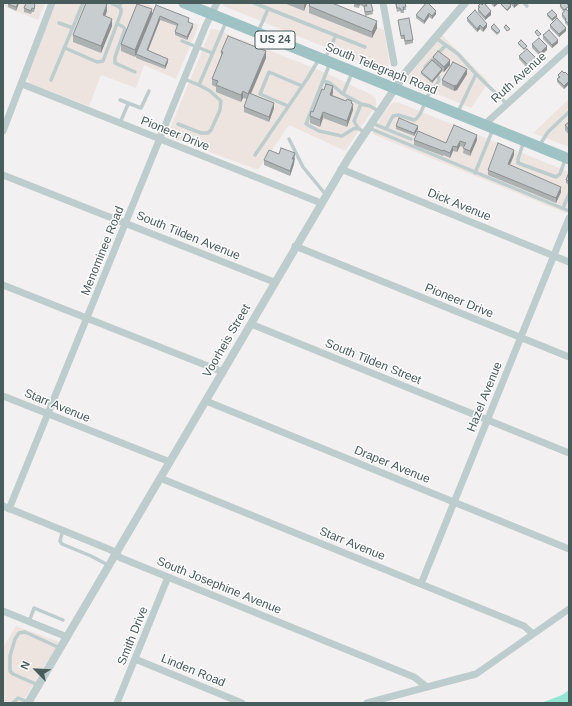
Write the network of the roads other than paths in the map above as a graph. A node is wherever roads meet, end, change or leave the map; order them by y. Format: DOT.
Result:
graph roads {
  1 [pos="52,3"];
  2 [pos="83,3"];
  3 [pos="111,3"];
  4 [pos="184,3"];
  5 [pos="217,3"];
  6 [pos="254,3"];
  7 [pos="383,3"];
  8 [pos="465,3"];
  9 [pos="120,5"];
  10 [pos="268,9"];
  11 [pos="212,14"];
  12 [pos="227,20"];
  13 [pos="59,23"];
  14 [pos="117,24"];
  15 [pos="73,28"];
  16 [pos="262,35"];
  17 [pos="336,35"];
  18 [pos="220,36"];
  19 [pos="436,37"];
  20 [pos="226,39"];
  21 [pos="182,41"];
  22 [pos="446,45"];
  23 [pos="365,47"];
  24 [pos="65,48"];
  25 [pos="197,48"];
  26 [pos="569,48"];
  27 [pos="250,49"];
  28 [pos="212,53"];
  29 [pos="417,59"];
  30 [pos="325,60"];
  31 [pos="394,64"];
  32 [pos="353,71"];
  33 [pos="135,72"];
  34 [pos="476,74"];
  35 [pos="438,76"];
  36 [pos="184,79"];
  37 [pos="51,80"];
  38 [pos="323,80"];
  39 [pos="22,84"];
  40 [pos="199,85"];
  41 [pos="302,86"];
  42 [pos="395,88"];
  43 [pos="149,91"];
  44 [pos="343,94"];
  45 [pos="120,100"];
  46 [pos="425,100"];
  47 [pos="128,104"];
  48 [pos="361,104"];
  49 [pos="507,104"];
  50 [pos="288,106"];
  51 [pos="380,112"];
  52 [pos="569,112"];
  53 [pos="458,113"];
  54 [pos="120,124"];
  55 [pos="178,124"];
  56 [pos="489,126"];
  57 [pos="358,128"];
  58 [pos="369,128"];
  59 [pos="386,129"];
  60 [pos="3,131"];
  61 [pos="289,139"];
  62 [pos="411,139"];
  63 [pos="160,140"];
  64 [pos="524,140"];
  65 [pos="539,146"];
  66 [pos="255,155"];
  67 [pos="568,158"];
  68 [pos="341,169"];
  69 [pos="475,173"];
  70 [pos="3,175"];
  71 [pos="569,194"];
  72 [pos="326,195"];
  73 [pos="321,203"];
  74 [pos="563,208"];
  75 [pos="569,211"];
  76 [pos="569,218"];
  77 [pos="126,223"];
  78 [pos="295,246"];
  79 [pos="554,256"];
  80 [pos="569,262"];
  81 [pos="274,282"];
  82 [pos="3,284"];
  83 [pos="87,318"];
  84 [pos="251,324"];
  85 [pos="520,338"];
  86 [pos="569,358"];
  87 [pos="223,372"];
  88 [pos="3,396"];
  89 [pos="206,401"];
  90 [pos="48,414"];
  91 [pos="487,420"];
  92 [pos="569,453"];
  93 [pos="170,462"];
  94 [pos="160,478"];
  95 [pos="454,502"];
  96 [pos="6,508"];
  97 [pos="63,530"];
  98 [pos="569,549"];
  99 [pos="116,554"];
  100 [pos="109,566"];
  101 [pos="168,577"];
  102 [pos="421,584"];
  103 [pos="569,609"];
  104 [pos="3,611"];
  105 [pos="63,620"];
  106 [pos="29,622"];
  107 [pos="533,634"];
  108 [pos="67,637"];
  109 [pos="60,648"];
  110 [pos="135,659"];
  111 [pos="39,685"];
  112 [pos="427,687"];
  113 [pos="13,703"];
  114 [pos="28,703"];
  115 [pos="117,703"];
  116 [pos="242,703"];
  117 [pos="367,703"];
  1 -- 39 [label="street"];
  2 -- 15 [label="lane"];
  3 -- 9 [label="lane"];
  4 -- 11 [label="highway, South Telegraph Road / US 24"];
  5 -- 11 [label="street, Menominee Road"];
  6 -- 10 [label="lane"];
  7 -- 31 [label="street"];
  8 -- 19 [label="street, Voorheis Street"];
  9 -- 14 [label="lane"];
  10 -- 16 [label="lane"];
  10 -- 17 [label="lane"];
  11 -- 12 [label="highway, South Telegraph Road / US 24"];
  11 -- 25 [label="street, Menominee Road"];
  12 -- 16 [label="highway, South Telegraph Road / US 24"];
  12 -- 18 [label="lane"];
  13 -- 15 [label="lane"];
  14 -- 24 [label="lane"];
  14 -- 33 [label="lane"];
  15 -- 24 [label="lane"];
  16 -- 27 [label="lane"];
  16 -- 30 [label="highway, South Telegraph Road / US 24"];
  17 -- 23 [label="lane"];
  17 -- 30 [label="lane"];
  18 -- 20 [label="lane"];
  18 -- 28 [label="lane"];
  19 -- 22 [label="lane"];
  19 -- 29 [label="street, Voorheis Street"];
  21 -- 25 [label="lane"];
  22 -- 29 [label="lane"];
  22 -- 34 [label="lane"];
  24 -- 37 [label="lane"];
  25 -- 28 [label="lane"];
  25 -- 36 [label="street, Menominee Road"];
  26 -- 49 [label="street, Ruth Avenue"];
  28 -- 40 [label="lane"];
  29 -- 42 [label="street, Voorheis Street"];
  30 -- 32 [label="highway, South Telegraph Road / US 24"];
  30 -- 38 [label="lane"];
  30 -- 41 [label="lane"];
  32 -- 42 [label="highway, South Telegraph Road / US 24"];
  32 -- 44 [label="lane"];
  34 -- 49 [label="lane"];
  34 -- 53 [label="lane"];
  35 -- 46 [label="lane"];
  36 -- 40 [label="lane"];
  36 -- 63 [label="street, Menominee Road"];
  38 -- 44 [label="lane"];
  38 -- 57 [label="lane"];
  39 -- 54 [label="street, Pioneer Drive"];
  39 -- 60 [label="street"];
  40 -- 55 [label="lane"];
  41 -- 50 [label="lane"];
  41 -- 50 [label="lane"];
  42 -- 46 [label="highway, South Telegraph Road / US 24"];
  42 -- 51 [label="street, Voorheis Street"];
  43 -- 47 [label="lane"];
  44 -- 48 [label="lane"];
  45 -- 47 [label="lane"];
  46 -- 53 [label="highway, South Telegraph Road / US 24"];
  46 -- 59 [label="lane"];
  47 -- 54 [label="lane"];
  48 -- 51 [label="lane"];
  48 -- 57 [label="lane"];
  49 -- 56 [label="street, Ruth Avenue"];
  50 -- 66 [label="lane"];
  51 -- 58 [label="street, Voorheis Street"];
  52 -- 65 [label="lane"];
  53 -- 56 [label="highway, South Telegraph Road / US 24"];
  54 -- 63 [label="street, Pioneer Drive"];
  56 -- 64 [label="highway, South Telegraph Road / US 24"];
  56 -- 69 [label="lane"];
  57 -- 58 [label="lane"];
  58 -- 59 [label="lane"];
  58 -- 68 [label="street, Voorheis Street"];
  58 -- 69 [label="lane"];
  59 -- 62 [label="lane"];
  61 -- 72 [label="lane"];
  63 -- 73 [label="street, Pioneer Drive"];
  63 -- 77 [label="street, Menominee Road"];
  64 -- 65 [label="highway, South Telegraph Road / US 24"];
  64 -- 67 [label="lane"];
  65 -- 67 [label="highway, South Telegraph Road / US 24"];
  68 -- 72 [label="street, Voorheis Street"];
  68 -- 79 [label="street, Dick Avenue"];
  69 -- 74 [label="lane"];
  70 -- 77 [label="street, South Tilden Avenue"];
  71 -- 74 [label="lane"];
  72 -- 73 [label="street, Voorheis Street"];
  73 -- 78 [label="street, Voorheis Street"];
  74 -- 75 [label="lane"];
  76 -- 79 [label="street, Hazel Avenue"];
  77 -- 81 [label="street, South Tilden Avenue"];
  77 -- 83 [label="street, Menominee Road"];
  78 -- 81 [label="street, Voorheis Street"];
  78 -- 85 [label="street, Pioneer Drive"];
  79 -- 80 [label="street, Dick Avenue"];
  79 -- 85 [label="street, Hazel Avenue"];
  81 -- 84 [label="street, Voorheis Street"];
  82 -- 83 [label="street"];
  83 -- 87 [label="street"];
  83 -- 90 [label="street, Menominee Road"];
  84 -- 87 [label="street, Voorheis Street"];
  84 -- 91 [label="street, South Tilden Street"];
  85 -- 86 [label="street, Pioneer Drive"];
  85 -- 91 [label="street, Hazel Avenue"];
  87 -- 89 [label="street, Voorheis Street"];
  88 -- 90 [label="street, Starr Avenue"];
  89 -- 93 [label="street, Voorheis Street"];
  89 -- 95 [label="street, Draper Avenue"];
  90 -- 93 [label="street, Starr Avenue"];
  90 -- 96 [label="street, Menominee Road"];
  91 -- 92 [label="street"];
  91 -- 95 [label="street, Hazel Avenue"];
  93 -- 94 [label="street, Voorheis Street"];
  94 -- 99 [label="street, Voorheis Street"];
  94 -- 102 [label="street, Starr Avenue"];
  95 -- 98 [label="street, Draper Avenue"];
  95 -- 102 [label="street, Hazel Avenue"];
  96 -- 97 [label="street, South Josephine Avenue"];
  97 -- 99 [label="street, South Josephine Avenue"];
  97 -- 100 [label="lane"];
  99 -- 100 [label="street, Voorheis Street"];
  99 -- 101 [label="street, South Josephine Avenue"];
  100 -- 108 [label="street, Voorheis Street"];
  101 -- 110 [label="street, Smith Drive"];
  101 -- 112 [label="street, South Josephine Avenue"];
  102 -- 107 [label="street, Starr Avenue"];
  103 -- 107 [label="street"];
  104 -- 106 [label="street"];
  105 -- 106 [label="lane"];
  106 -- 108 [label="street"];
  107 -- 112 [label="street"];
  108 -- 109 [label="street, Voorheis Street"];
  109 -- 111 [label="street, Voorheis Street"];
  109 -- 111 [label="lane"];
  110 -- 115 [label="street, Smith Drive"];
  110 -- 116 [label="street, Linden Road"];
  111 -- 114 [label="street, Voorheis Street"];
  112 -- 117 [label="street"];
  113 -- 114 [label="lane"];
}
